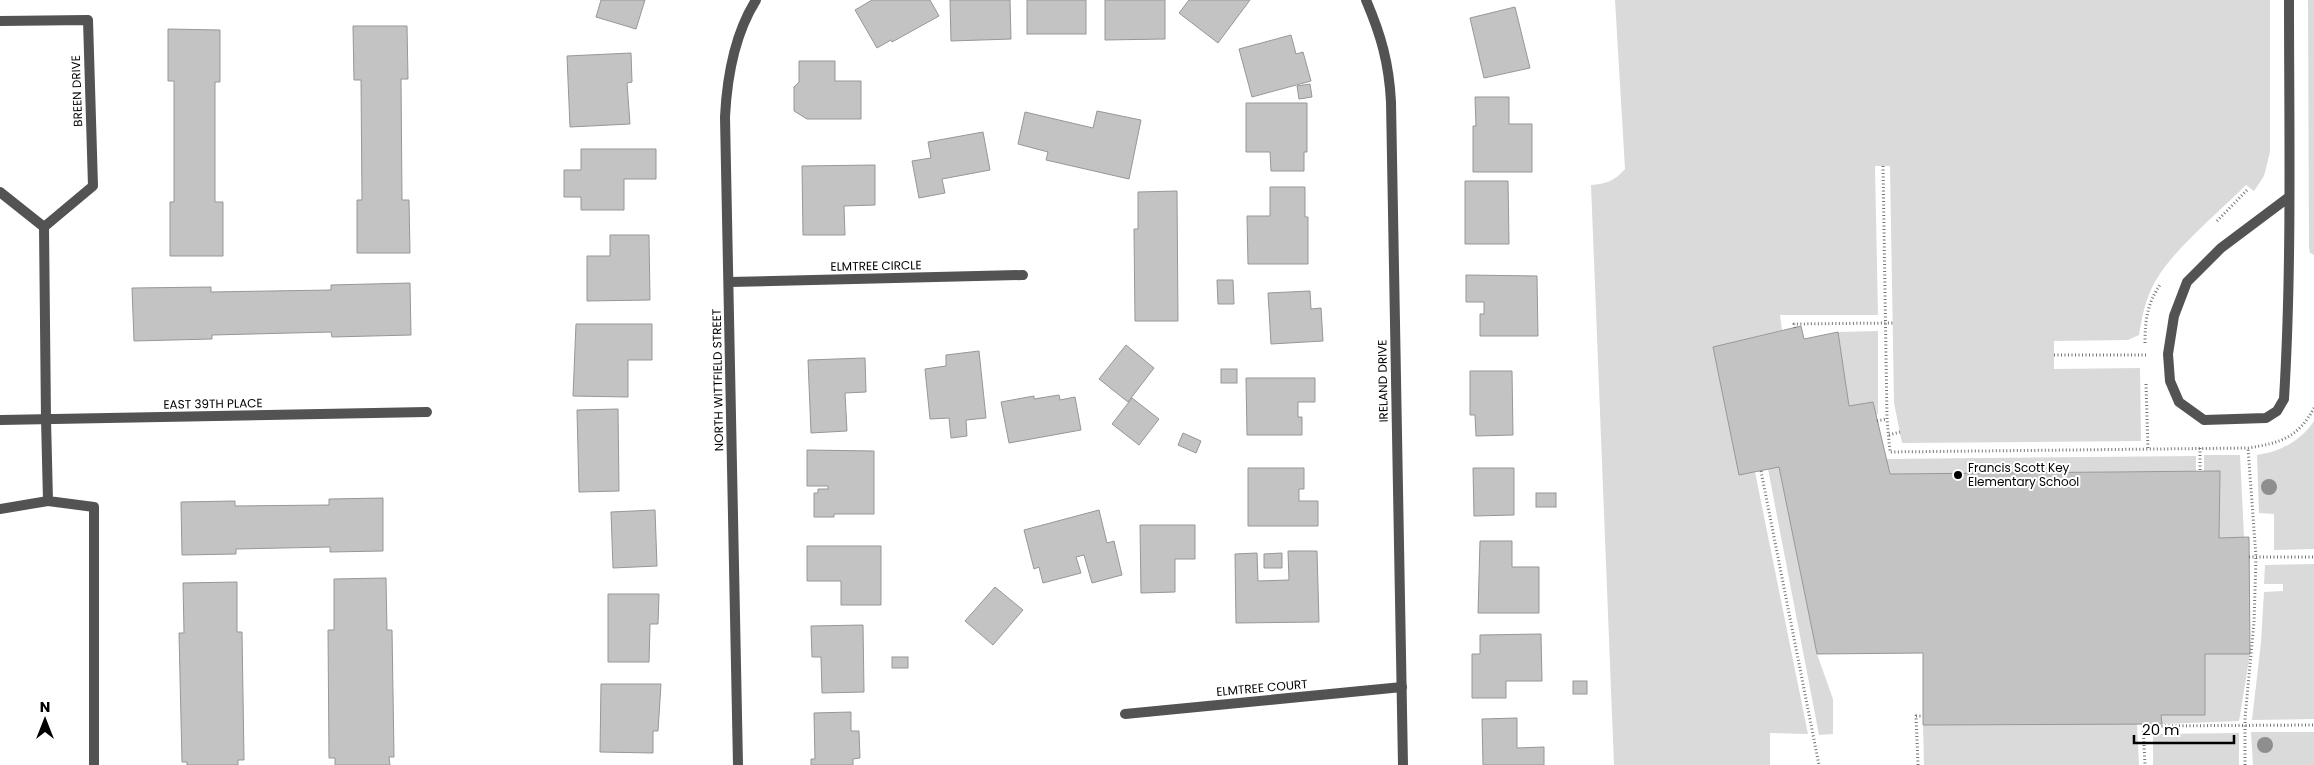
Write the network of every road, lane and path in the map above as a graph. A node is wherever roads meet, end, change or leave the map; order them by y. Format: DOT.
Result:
graph roads {
  1 [pos="756,0"];
  2 [pos="1366,0"];
  3 [pos="2289,0"];
  4 [pos="0,20"];
  5 [pos="1883,166"];
  6 [pos="0,192"];
  7 [pos="2289,197"];
  8 [pos="44,227"];
  9 [pos="1023,275"];
  10 [pos="729,282"];
  11 [pos="1886,323"];
  12 [pos="1893,323"];
  13 [pos="1795,328"];
  14 [pos="2054,355"];
  15 [pos="2145,355"];
  16 [pos="2314,408"];
  17 [pos="426,412"];
  18 [pos="46,419"];
  19 [pos="1887,419"];
  20 [pos="0,420"];
  21 [pos="1877,421"];
  22 [pos="1900,432"];
  23 [pos="1889,435"];
  24 [pos="2200,448"];
  25 [pos="2248,448"];
  26 [pos="1760,471"];
  27 [pos="2200,471"];
  28 [pos="48,500"];
  29 [pos="0,510"];
  30 [pos="2249,557"];
  31 [pos="2256,557"];
  32 [pos="2314,557"];
  33 [pos="1402,687"];
  34 [pos="1125,714"];
  35 [pos="1923,716"];
  36 [pos="2245,725"];
  37 [pos="2314,725"];
  38 [pos="94,765"];
  39 [pos="738,765"];
  40 [pos="1403,765"];
  41 [pos="1819,765"];
  42 [pos="1918,765"];
  43 [pos="2145,765"];
  44 [pos="2245,765"];
  1 -- 10 [label="street, NORTH WITTFIELD STREET"];
  2 -- 33 [label="street, IRELAND DRIVE"];
  3 -- 7 [label="street"];
  4 -- 8 [label="street, BREEN DRIVE"];
  5 -- 11 [label="path"];
  6 -- 8 [label="street"];
  7 -- 7 [label="street"];
  8 -- 18 [label="street"];
  9 -- 10 [label="street, ELMTREE CIRCLE"];
  10 -- 39 [label="street, NORTH WITTFIELD STREET"];
  11 -- 12 [label="path"];
  11 -- 13 [label="path"];
  11 -- 19 [label="path"];
  14 -- 15 [label="path"];
  16 -- 25 [label="path"];
  17 -- 18 [label="street, EAST 39TH PLACE"];
  18 -- 20 [label="street, EAST 39TH PLACE"];
  18 -- 28 [label="street"];
  19 -- 21 [label="path"];
  19 -- 23 [label="path"];
  22 -- 23 [label="path"];
  23 -- 24 [label="path"];
  24 -- 25 [label="path"];
  24 -- 27 [label="path"];
  25 -- 31 [label="path"];
  26 -- 41 [label="path"];
  28 -- 29 [label="street"];
  28 -- 38 [label="street"];
  30 -- 31 [label="path"];
  31 -- 32 [label="path"];
  31 -- 36 [label="path"];
  33 -- 34 [label="street, ELMTREE COURT"];
  33 -- 40 [label="street, IRELAND DRIVE"];
  35 -- 42 [label="path"];
  36 -- 37 [label="path"];
  36 -- 43 [label="path"];
  36 -- 44 [label="path"];
}
